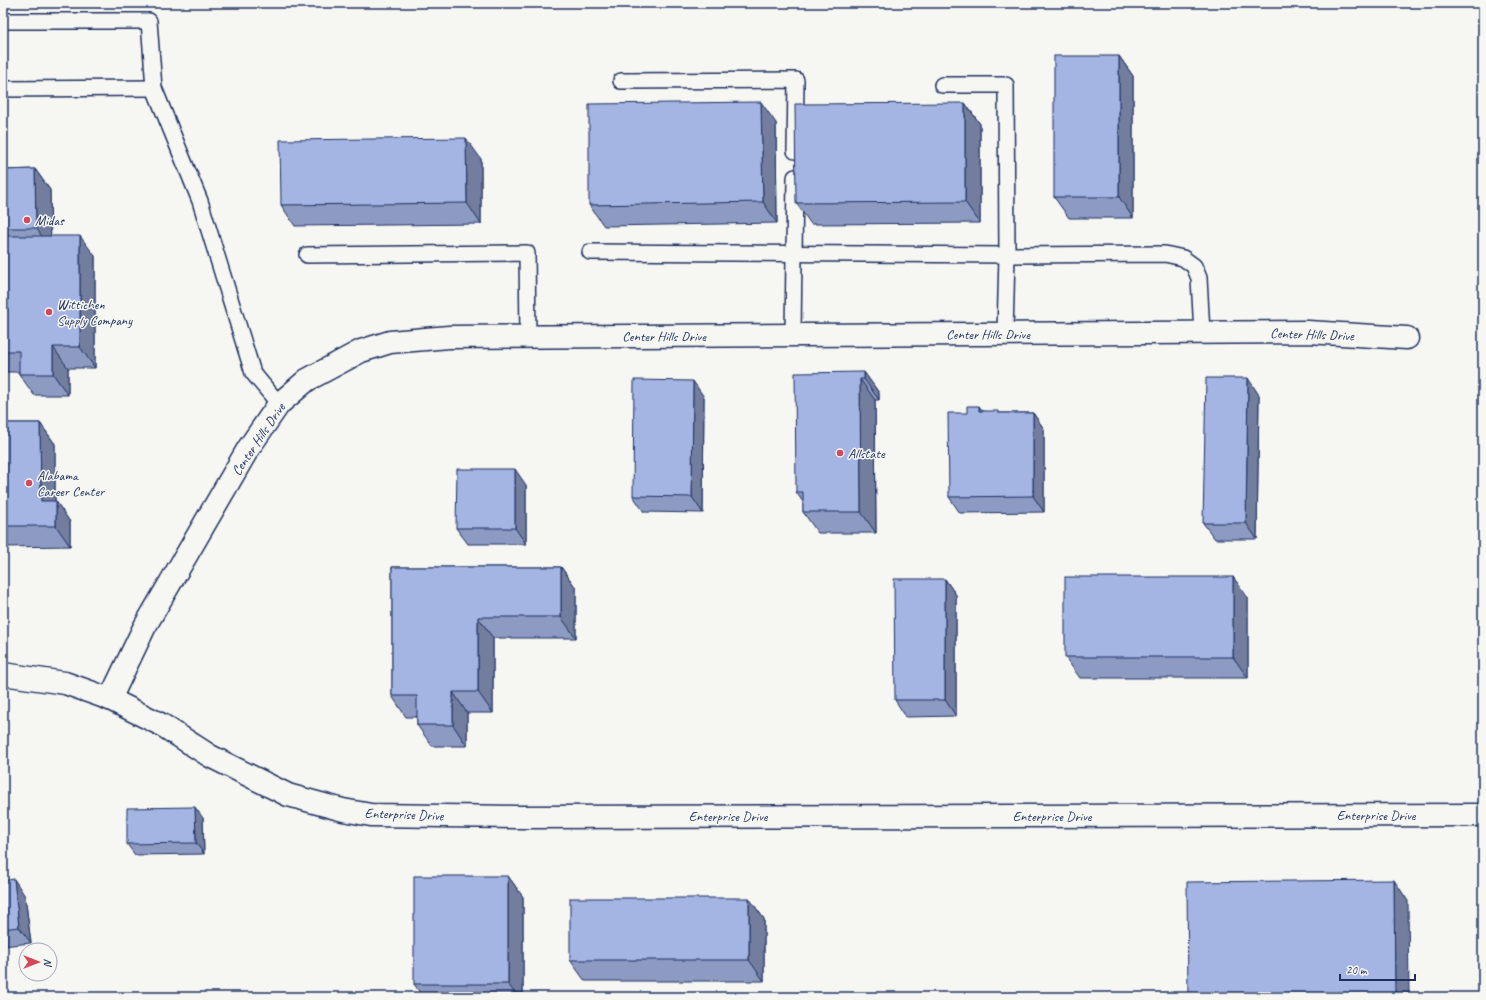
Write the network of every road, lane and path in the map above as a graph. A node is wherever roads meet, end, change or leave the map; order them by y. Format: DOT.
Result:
graph roads {
  1 [pos="3,21"];
  2 [pos="621,81"];
  3 [pos="942,84"];
  4 [pos="154,88"];
  5 [pos="3,89"];
  6 [pos="795,151"];
  7 [pos="795,177"];
  8 [pos="590,252"];
  9 [pos="794,253"];
  10 [pos="307,255"];
  11 [pos="1007,255"];
  12 [pos="1202,333"];
  13 [pos="1005,334"];
  14 [pos="793,335"];
  15 [pos="528,337"];
  16 [pos="1407,338"];
  17 [pos="279,404"];
  18 [pos="3,674"];
  19 [pos="110,699"];
  20 [pos="1483,815"];
  1 -- 4 [label="lane"];
  2 -- 6 [label="lane"];
  3 -- 11 [label="lane"];
  4 -- 5 [label="lane"];
  4 -- 17 [label="lane"];
  7 -- 9 [label="lane"];
  8 -- 9 [label="lane"];
  9 -- 11 [label="lane"];
  9 -- 14 [label="lane"];
  10 -- 15 [label="lane"];
  11 -- 12 [label="lane"];
  11 -- 13 [label="lane"];
  12 -- 13 [label="street, Center Hills Drive"];
  12 -- 16 [label="street, Center Hills Drive"];
  13 -- 14 [label="street, Center Hills Drive"];
  14 -- 15 [label="street, Center Hills Drive"];
  15 -- 17 [label="street, Center Hills Drive"];
  17 -- 19 [label="street, Center Hills Drive"];
  18 -- 19 [label="street, Enterprise Drive"];
  19 -- 20 [label="street, Enterprise Drive"];
}
